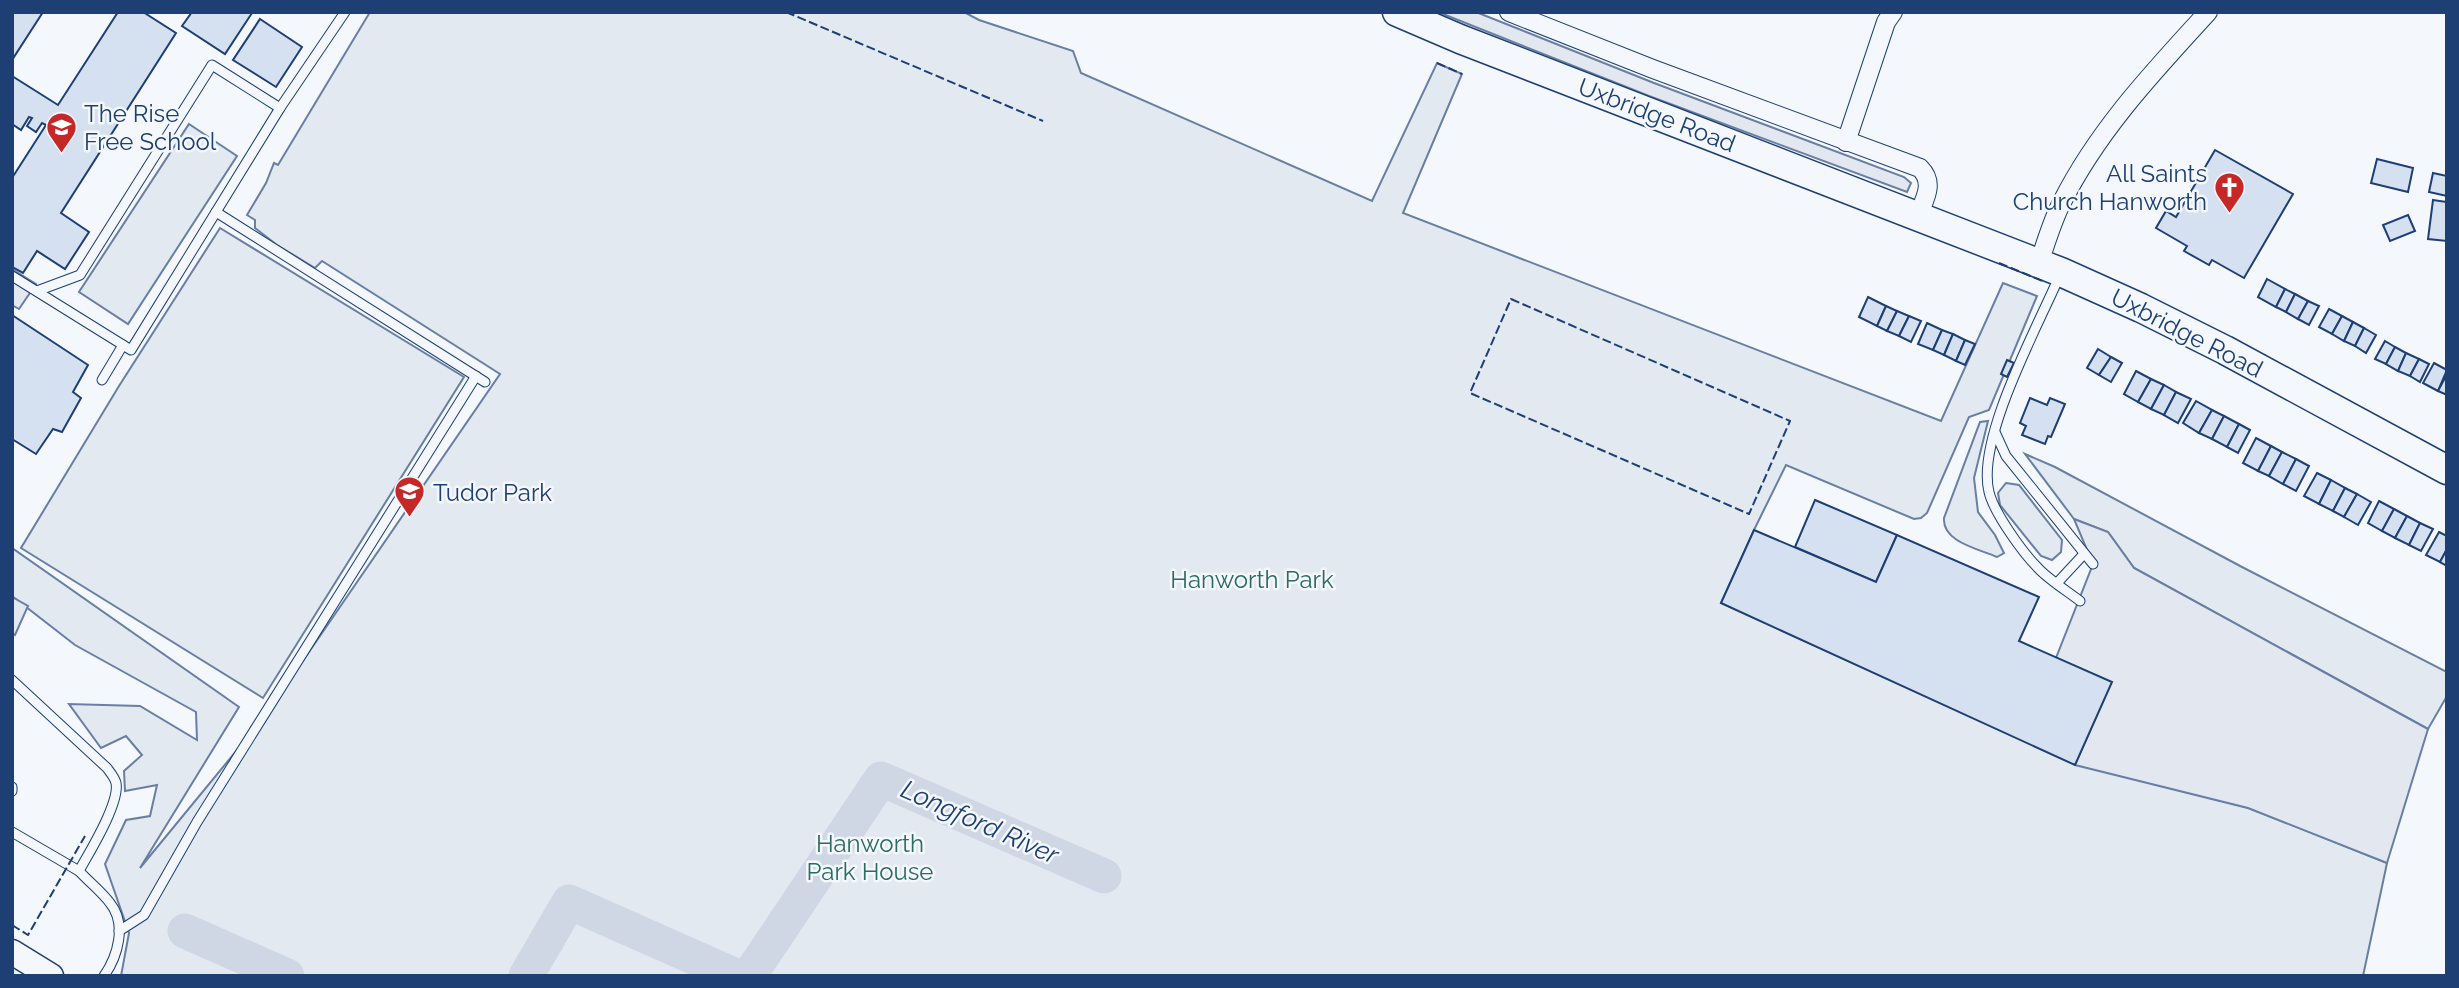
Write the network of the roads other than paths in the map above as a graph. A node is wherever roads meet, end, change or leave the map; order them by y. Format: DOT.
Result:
graph roads {
  1 [pos="345,12"];
  2 [pos="1397,12"];
  3 [pos="1508,12"];
  4 [pos="1893,12"];
  5 [pos="2208,12"];
  6 [pos="280,108"];
  7 [pos="1846,142"];
  8 [pos="216,212"];
  9 [pos="1919,216"];
  10 [pos="2050,267"];
  11 [pos="12,276"];
  12 [pos="37,291"];
  13 [pos="123,345"];
  14 [pos="476,376"];
  15 [pos="102,380"];
  16 [pos="485,382"];
  17 [pos="1995,430"];
  18 [pos="2447,470"];
  19 [pos="2084,554"];
  20 [pos="2093,564"];
  21 [pos="2058,582"];
  22 [pos="2080,601"];
  23 [pos="12,680"];
  24 [pos="12,832"];
  25 [pos="79,871"];
  26 [pos="119,930"];
  27 [pos="12,952"];
  28 [pos="51,976"];
  29 [pos="104,976"];
  1 -- 6 [label="lane"];
  2 -- 9 [label="main road, Uxbridge Road"];
  3 -- 7 [label="street, Uxbridge Road"];
  4 -- 7 [label="street"];
  5 -- 10 [label="street"];
  6 -- 8 [label="lane"];
  6 -- 12 [label="lane"];
  7 -- 9 [label="street, Uxbridge Road"];
  8 -- 13 [label="lane"];
  8 -- 14 [label="lane"];
  9 -- 10 [label="main road, Uxbridge Road"];
  10 -- 17 [label="lane"];
  10 -- 18 [label="main road, Uxbridge Road"];
  11 -- 12 [label="lane"];
  12 -- 13 [label="lane"];
  13 -- 15 [label="lane"];
  14 -- 16 [label="lane"];
  14 -- 26 [label="lane"];
  17 -- 19 [label="lane"];
  17 -- 21 [label="lane"];
  19 -- 20 [label="lane"];
  19 -- 21 [label="lane"];
  21 -- 22 [label="lane"];
  23 -- 25 [label="lane"];
  24 -- 25 [label="lane"];
  25 -- 26 [label="lane"];
  26 -- 29 [label="lane"];
  27 -- 28 [label="street"];
}
